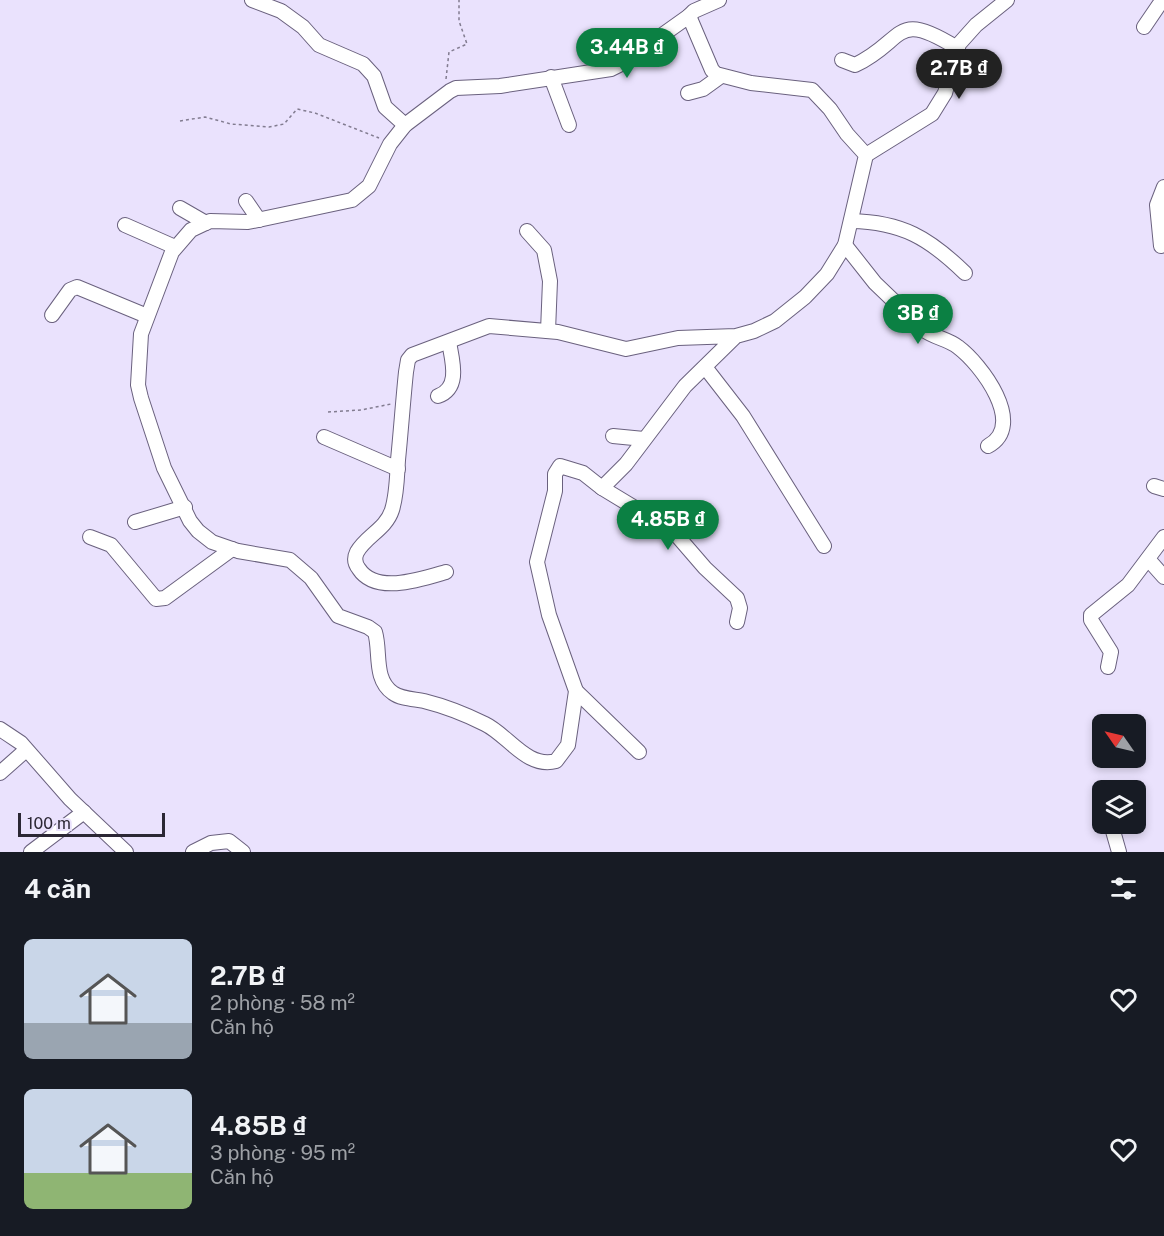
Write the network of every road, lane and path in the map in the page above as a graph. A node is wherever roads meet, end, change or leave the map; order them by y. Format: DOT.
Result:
graph roads {
  1 [pos="252,0"];
  2 [pos="459,0"];
  3 [pos="719,0"];
  4 [pos="1007,0"];
  5 [pos="1159,6"];
  6 [pos="689,16"];
  7 [pos="1144,27"];
  8 [pos="957,48"];
  9 [pos="842,60"];
  10 [pos="721,76"];
  11 [pos="551,78"];
  12 [pos="688,93"];
  13 [pos="444,95"];
  14 [pos="180,121"];
  15 [pos="405,125"];
  16 [pos="569,125"];
  17 [pos="390,144"];
  18 [pos="866,155"];
  19 [pos="1164,187"];
  20 [pos="246,201"];
  21 [pos="180,208"];
  22 [pos="259,220"];
  23 [pos="851,221"];
  24 [pos="206,223"];
  25 [pos="124,225"];
  26 [pos="527,231"];
  27 [pos="845,245"];
  28 [pos="1161,246"];
  29 [pos="175,247"];
  30 [pos="965,273"];
  31 [pos="52,315"];
  32 [pos="147,316"];
  33 [pos="548,331"];
  34 [pos="736,336"];
  35 [pos="449,342"];
  36 [pos="705,367"];
  37 [pos="438,396"];
  38 [pos="403,401"];
  39 [pos="328,412"];
  40 [pos="324,436"];
  41 [pos="613,436"];
  42 [pos="644,439"];
  43 [pos="988,446"];
  44 [pos="398,469"];
  45 [pos="602,488"];
  46 [pos="185,507"];
  47 [pos="135,522"];
  48 [pos="700,530"];
  49 [pos="673,531"];
  50 [pos="90,537"];
  51 [pos="1164,537"];
  52 [pos="824,546"];
  53 [pos="232,549"];
  54 [pos="1148,559"];
  55 [pos="446,572"];
  56 [pos="1164,577"];
  57 [pos="737,622"];
  58 [pos="1108,666"];
  59 [pos="576,691"];
  60 [pos="0,729"];
  61 [pos="26,750"];
  62 [pos="639,752"];
  63 [pos="0,773"];
  64 [pos="84,812"];
  65 [pos="1114,834"];
  66 [pos="30,852"];
  67 [pos="126,852"];
  68 [pos="194,852"];
  69 [pos="243,852"];
  70 [pos="1119,852"];
  1 -- 15 [label="street"];
  2 -- 13 [label="path"];
  3 -- 6 [label="street"];
  4 -- 8 [label="street"];
  5 -- 7 [label="street"];
  6 -- 10 [label="street"];
  6 -- 11 [label="street"];
  8 -- 9 [label="street"];
  8 -- 18 [label="street"];
  10 -- 12 [label="street"];
  10 -- 18 [label="street"];
  11 -- 13 [label="street"];
  11 -- 16 [label="street"];
  13 -- 15 [label="street"];
  14 -- 17 [label="path"];
  15 -- 17 [label="street"];
  17 -- 22 [label="street"];
  18 -- 23 [label="street"];
  19 -- 28 [label="street"];
  20 -- 22 [label="street"];
  21 -- 24 [label="street"];
  22 -- 24 [label="street"];
  23 -- 27 [label="street"];
  23 -- 30 [label="street"];
  24 -- 29 [label="street"];
  25 -- 29 [label="street"];
  26 -- 33 [label="street"];
  27 -- 34 [label="street"];
  27 -- 43 [label="street"];
  29 -- 32 [label="street"];
  31 -- 32 [label="street"];
  32 -- 46 [label="street"];
  33 -- 34 [label="street"];
  33 -- 35 [label="street"];
  34 -- 36 [label="street"];
  35 -- 37 [label="street"];
  35 -- 38 [label="street"];
  36 -- 42 [label="street"];
  36 -- 52 [label="street"];
  38 -- 39 [label="path"];
  38 -- 44 [label="street"];
  40 -- 44 [label="street"];
  41 -- 42 [label="street"];
  42 -- 45 [label="street"];
  44 -- 55 [label="street"];
  45 -- 49 [label="street"];
  45 -- 59 [label="street"];
  46 -- 47 [label="street"];
  46 -- 53 [label="street"];
  48 -- 49 [label="street"];
  49 -- 57 [label="street"];
  50 -- 53 [label="street"];
  51 -- 54 [label="street"];
  53 -- 59 [label="street"];
  54 -- 56 [label="street"];
  54 -- 58 [label="street"];
  59 -- 62 [label="street"];
  60 -- 61 [label="street"];
  61 -- 63 [label="street"];
  61 -- 64 [label="street"];
  64 -- 66 [label="street"];
  64 -- 67 [label="street"];
  65 -- 70 [label="street"];
  68 -- 69 [label="street"];
}
